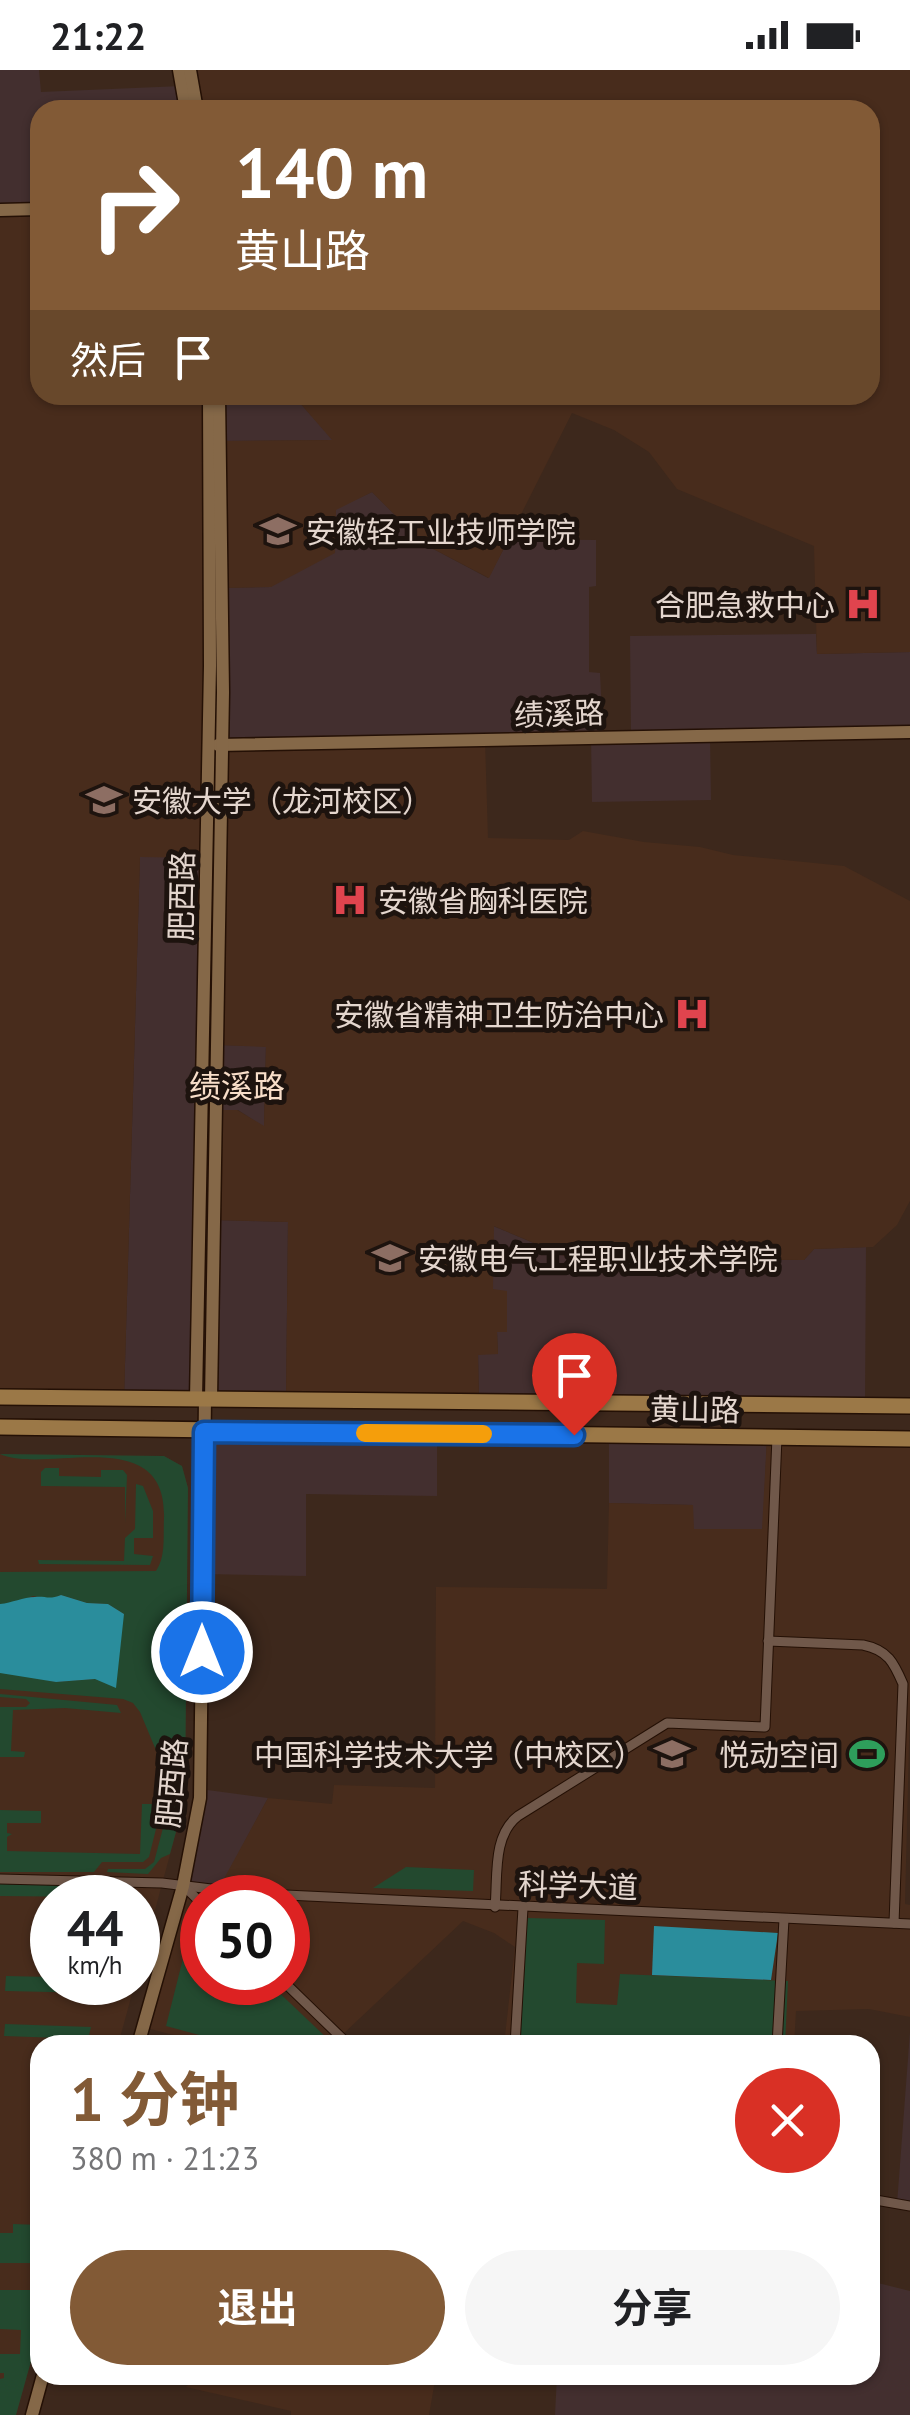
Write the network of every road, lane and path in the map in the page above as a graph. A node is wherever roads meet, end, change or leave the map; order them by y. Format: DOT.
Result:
graph roads {
  1 [pos="179,70"];
  2 [pos="190,70"];
  3 [pos="184,100"];
  4 [pos="195,100"];
  5 [pos="0,210"];
  6 [pos="30,210"];
  7 [pos="209,405"];
  8 [pos="220,405"];
  9 [pos="910,732"];
  10 [pos="215,745"];
  11 [pos="0,1397"];
  12 [pos="204,1399"];
  13 [pos="910,1406"];
  14 [pos="0,1428"];
  15 [pos="204,1432"];
  16 [pos="777,1437"];
  17 [pos="910,1440"];
  18 [pos="768,1642"];
  19 [pos="185,1875"];
  20 [pos="0,1879"];
  21 [pos="314,1882"];
  22 [pos="180,1886"];
  23 [pos="310,1896"];
  24 [pos="313,1896"];
  25 [pos="180,1897"];
  26 [pos="495,1907"];
  27 [pos="523,1908"];
  28 [pos="784,1919"];
  29 [pos="894,1924"];
  30 [pos="910,1924"];
  31 [pos="308,2005"];
  32 [pos="141,2035"];
  33 [pos="340,2035"];
  34 [pos="516,2035"];
  35 [pos="778,2035"];
  36 [pos="880,2201"];
  37 [pos="910,2206"];
  38 [pos="40,2385"];
  39 [pos="32,2415"];
  1 -- 3 [label="main road"];
  2 -- 4 [label="main road"];
  5 -- 6 [label="main road"];
  7 -- 10 [label="main road, 肥西路"];
  8 -- 10 [label="main road, 肥西路"];
  9 -- 10 [label="main road, 绩溪路"];
  10 -- 12 [label="main road, 肥西路"];
  11 -- 12 [label="main road, 黄山路"];
  12 -- 13 [label="main road, 黄山路"];
  12 -- 15 [label="main road, 肥西路"];
  14 -- 15 [label="main road, 黄山路"];
  15 -- 16 [label="main road, 黄山路"];
  15 -- 19 [label="main road, 肥西路"];
  16 -- 17 [label="main road, 黄山路"];
  16 -- 18 [label="street"];
  18 -- 26 [label="street"];
  18 -- 29 [label="street"];
  20 -- 22 [label="street, 科学大道"];
  21 -- 24 [label="street"];
  23 -- 24 [label="street, 科学大道"];
  24 -- 26 [label="street, 科学大道"];
  25 -- 32 [label="main road, 肥西路"];
  26 -- 27 [label="street, 科学大道"];
  27 -- 28 [label="street, 科学大道"];
  27 -- 34 [label="street"];
  28 -- 29 [label="street, 科学大道"];
  28 -- 35 [label="street"];
  29 -- 30 [label="street, 科学大道"];
  31 -- 33 [label="street"];
  36 -- 37 [label="street"];
  38 -- 39 [label="main road"];
}
